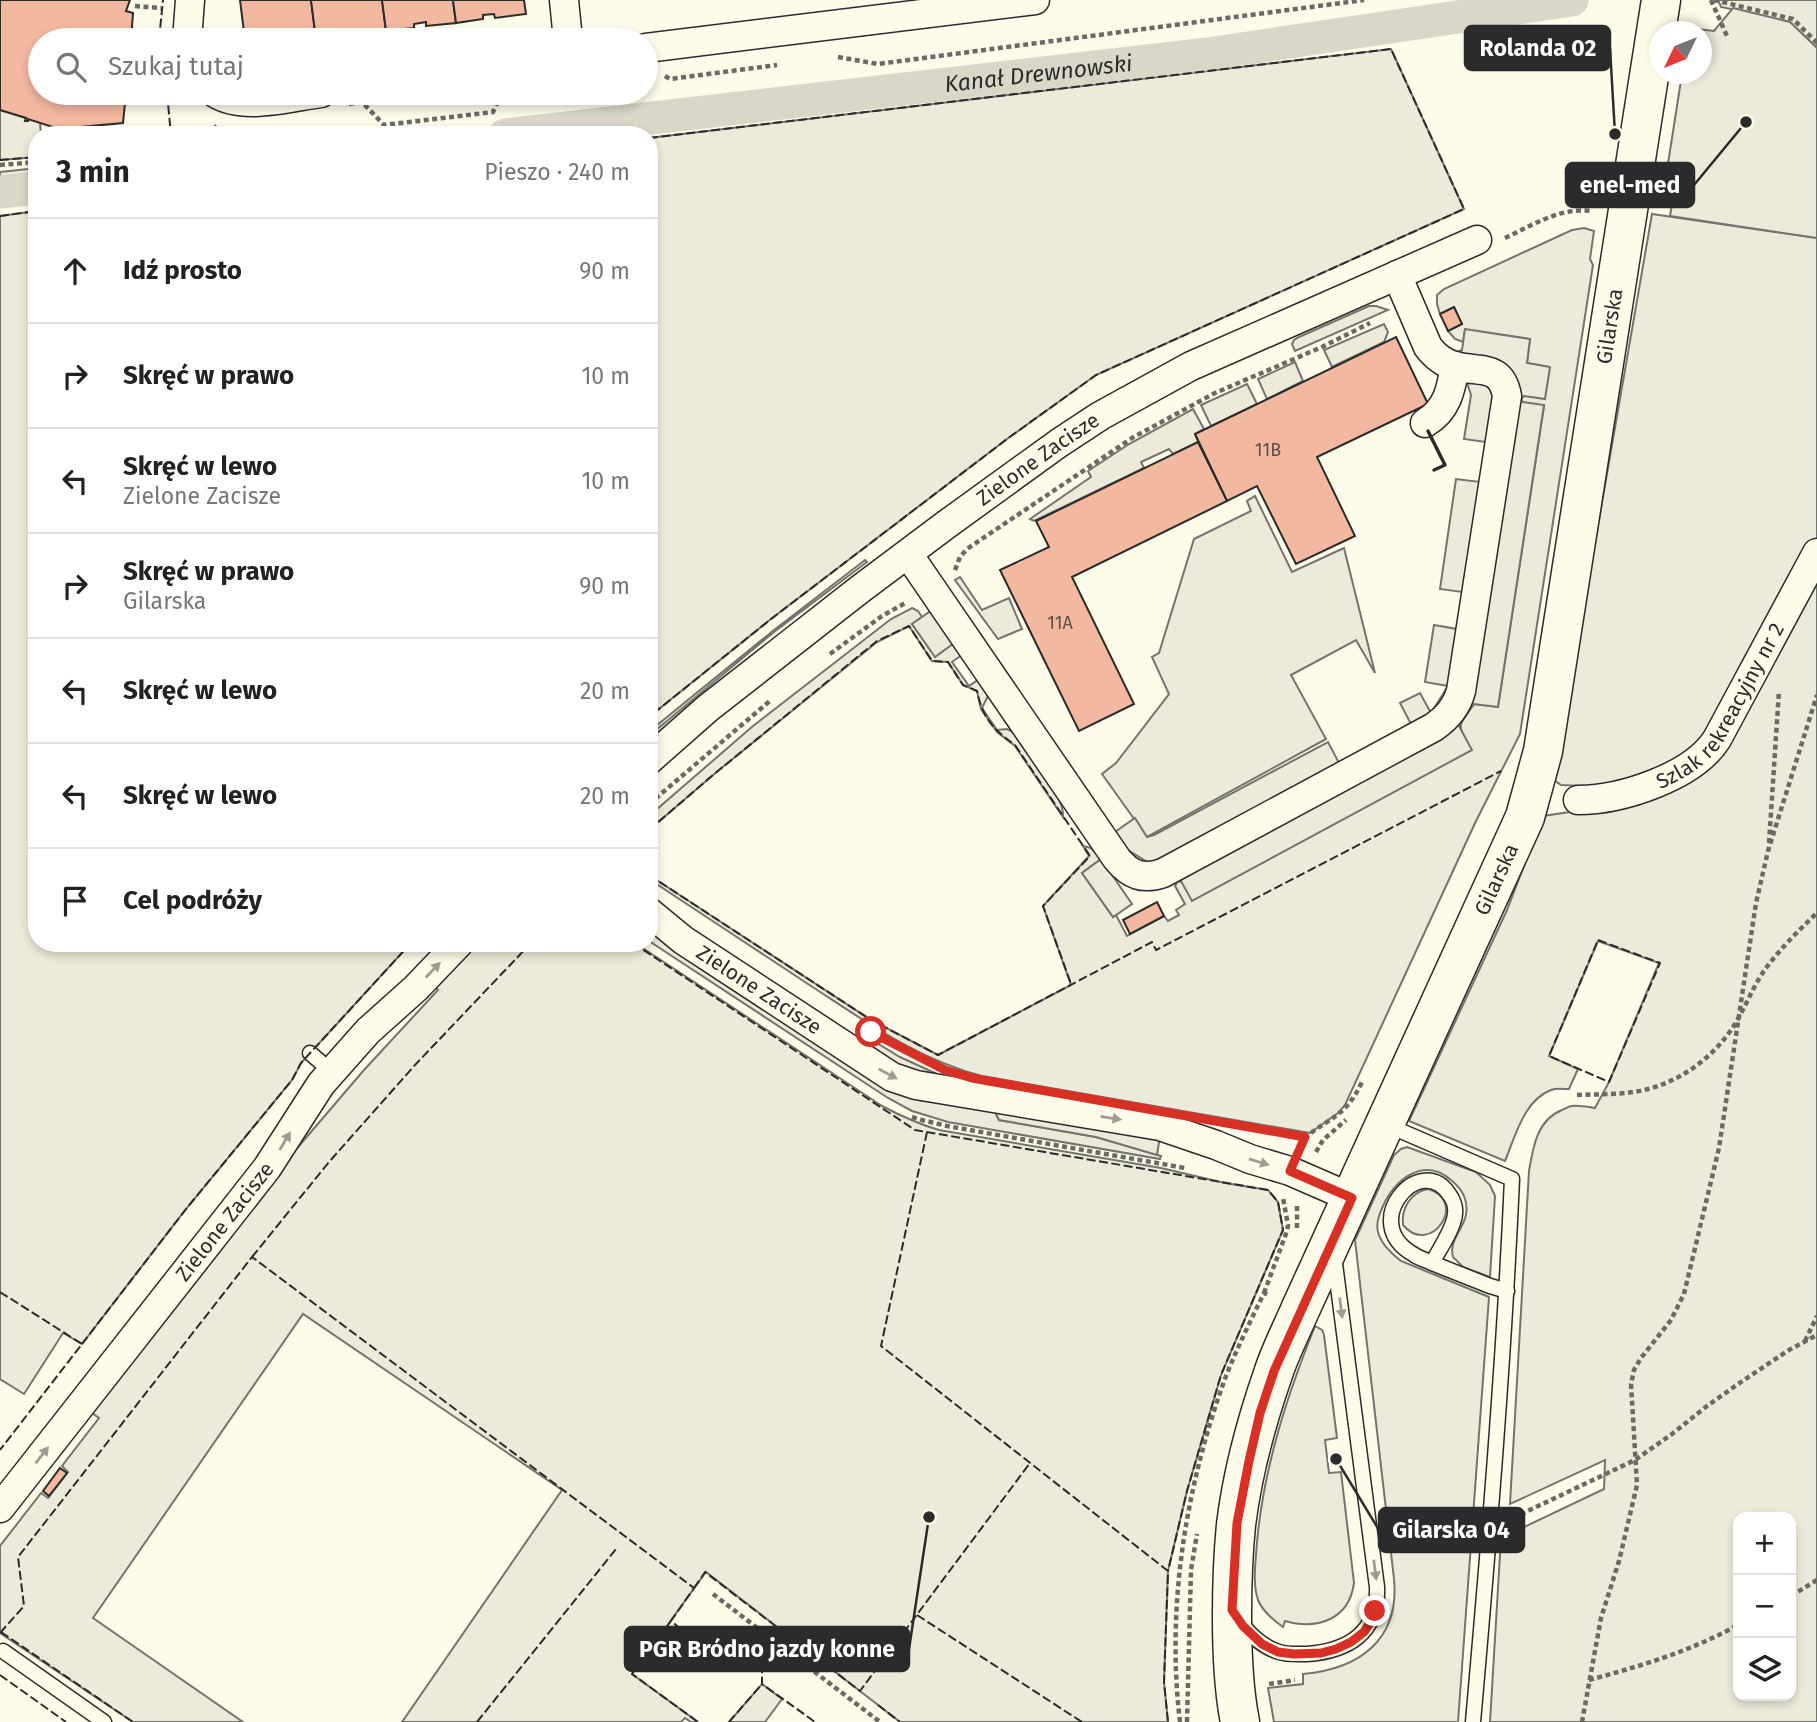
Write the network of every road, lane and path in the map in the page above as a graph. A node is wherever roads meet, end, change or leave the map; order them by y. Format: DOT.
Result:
graph roads {
  1 [pos="564,0"];
  2 [pos="1035,0"];
  3 [pos="1364,0"];
  4 [pos="1661,0"];
  5 [pos="1712,0"];
  6 [pos="179,4"];
  7 [pos="135,6"];
  8 [pos="184,28"];
  9 [pos="567,28"];
  10 [pos="1727,36"];
  11 [pos="1817,43"];
  12 [pos="658,47"];
  13 [pos="827,58"];
  14 [pos="788,64"];
  15 [pos="663,74"];
  16 [pos="365,105"];
  17 [pos="496,105"];
  18 [pos="224,121"];
  19 [pos="218,126"];
  20 [pos="28,163"];
  21 [pos="0,166"];
  22 [pos="1626,219"];
  23 [pos="1469,243"];
  24 [pos="1397,275"];
  25 [pos="1408,304"];
  26 [pos="1455,366"];
  27 [pos="1425,423"];
  28 [pos="1817,553"];
  29 [pos="908,554"];
  30 [pos="932,586"];
  31 [pos="1774,633"];
  32 [pos="825,658"];
  33 [pos="1817,695"];
  34 [pos="772,699"];
  35 [pos="658,752"];
  36 [pos="658,796"];
  37 [pos="1578,800"];
  38 [pos="1768,851"];
  39 [pos="1817,913"];
  40 [pos="658,919"];
  41 [pos="450,952"];
  42 [pos="1737,1021"];
  43 [pos="310,1053"];
  44 [pos="332,1072"];
  45 [pos="1367,1072"];
  46 [pos="1577,1095"];
  47 [pos="1386,1124"];
  48 [pos="1264,1130"];
  49 [pos="1305,1137"];
  50 [pos="1290,1171"];
  51 [pos="1352,1198"];
  52 [pos="1332,1240"];
  53 [pos="1432,1263"];
  54 [pos="1507,1291"];
  55 [pos="1264,1293"];
  56 [pos="1817,1316"];
  57 [pos="1817,1335"];
  58 [pos="1804,1342"];
  59 [pos="1635,1460"];
  60 [pos="0,1508"];
  61 [pos="1490,1528"];
  62 [pos="1817,1580"];
  63 [pos="1796,1593"];
  64 [pos="713,1594"];
  65 [pos="1232,1610"];
  66 [pos="1733,1627"];
  67 [pos="3,1651"];
  68 [pos="1589,1680"];
  69 [pos="104,1722"];
  70 [pos="880,1722"];
  71 [pos="1240,1722"];
  72 [pos="1474,1722"];
  73 [pos="1582,1722"];
  1 -- 9 [label="street"];
  2 -- 12 [label="street"];
  3 -- 13 [label="path"];
  4 -- 22 [label="street, Gilarska"];
  5 -- 10 [label="path"];
  5 -- 11 [label="path"];
  6 -- 7 [label="path"];
  6 -- 8 [label="street"];
  14 -- 15 [label="path"];
  16 -- 17 [label="path"];
  18 -- 19 [label="path"];
  20 -- 21 [label="path"];
  22 -- 23 [label="path"];
  22 -- 47 [label="street, Gilarska"];
  23 -- 24 [label="street, Zielone Zacisze"];
  24 -- 25 [label="street"];
  24 -- 29 [label="street, Zielone Zacisze"];
  25 -- 26 [label="street"];
  25 -- 30 [label="path"];
  26 -- 27 [label="street"];
  26 -- 30 [label="street"];
  28 -- 31 [label="street, Szlak rekreacyjny nr 2"];
  29 -- 30 [label="street"];
  29 -- 35 [label="street, Zielone Zacisze"];
  30 -- 32 [label="path"];
  31 -- 37 [label="street, Szlak rekreacyjny nr 2"];
  31 -- 38 [label="path"];
  33 -- 38 [label="path"];
  34 -- 36 [label="path"];
  38 -- 42 [label="path"];
  39 -- 42 [label="path"];
  40 -- 50 [label="street, Zielone Zacisze, one-way"];
  44 -- 41 [label="street, Zielone Zacisze, one-way"];
  42 -- 46 [label="path"];
  42 -- 59 [label="path"];
  43 -- 44 [label="lane"];
  60 -- 44 [label="street, Zielone Zacisze, one-way"];
  45 -- 49 [label="path"];
  47 -- 51 [label="street, Gilarska"];
  47 -- 54 [label="lane"];
  48 -- 49 [label="path"];
  49 -- 50 [label="path"];
  50 -- 51 [label="street, Zielone Zacisze"];
  50 -- 55 [label="path"];
  51 -- 52 [label="street, Gilarska"];
  52 -- 65 [label="street, Gilarska"];
  52 -- 65 [label="lane, one-way"];
  53 -- 53 [label="lane"];
  53 -- 54 [label="lane"];
  54 -- 61 [label="lane"];
  56 -- 58 [label="path"];
  57 -- 58 [label="path"];
  58 -- 59 [label="path"];
  59 -- 61 [label="path"];
  59 -- 68 [label="path"];
  61 -- 72 [label="lane"];
  62 -- 63 [label="path"];
  64 -- 70 [label="path"];
  65 -- 71 [label="street, Gilarska"];
  66 -- 68 [label="path"];
  67 -- 69 [label="lane"];
  68 -- 73 [label="path"];
}
